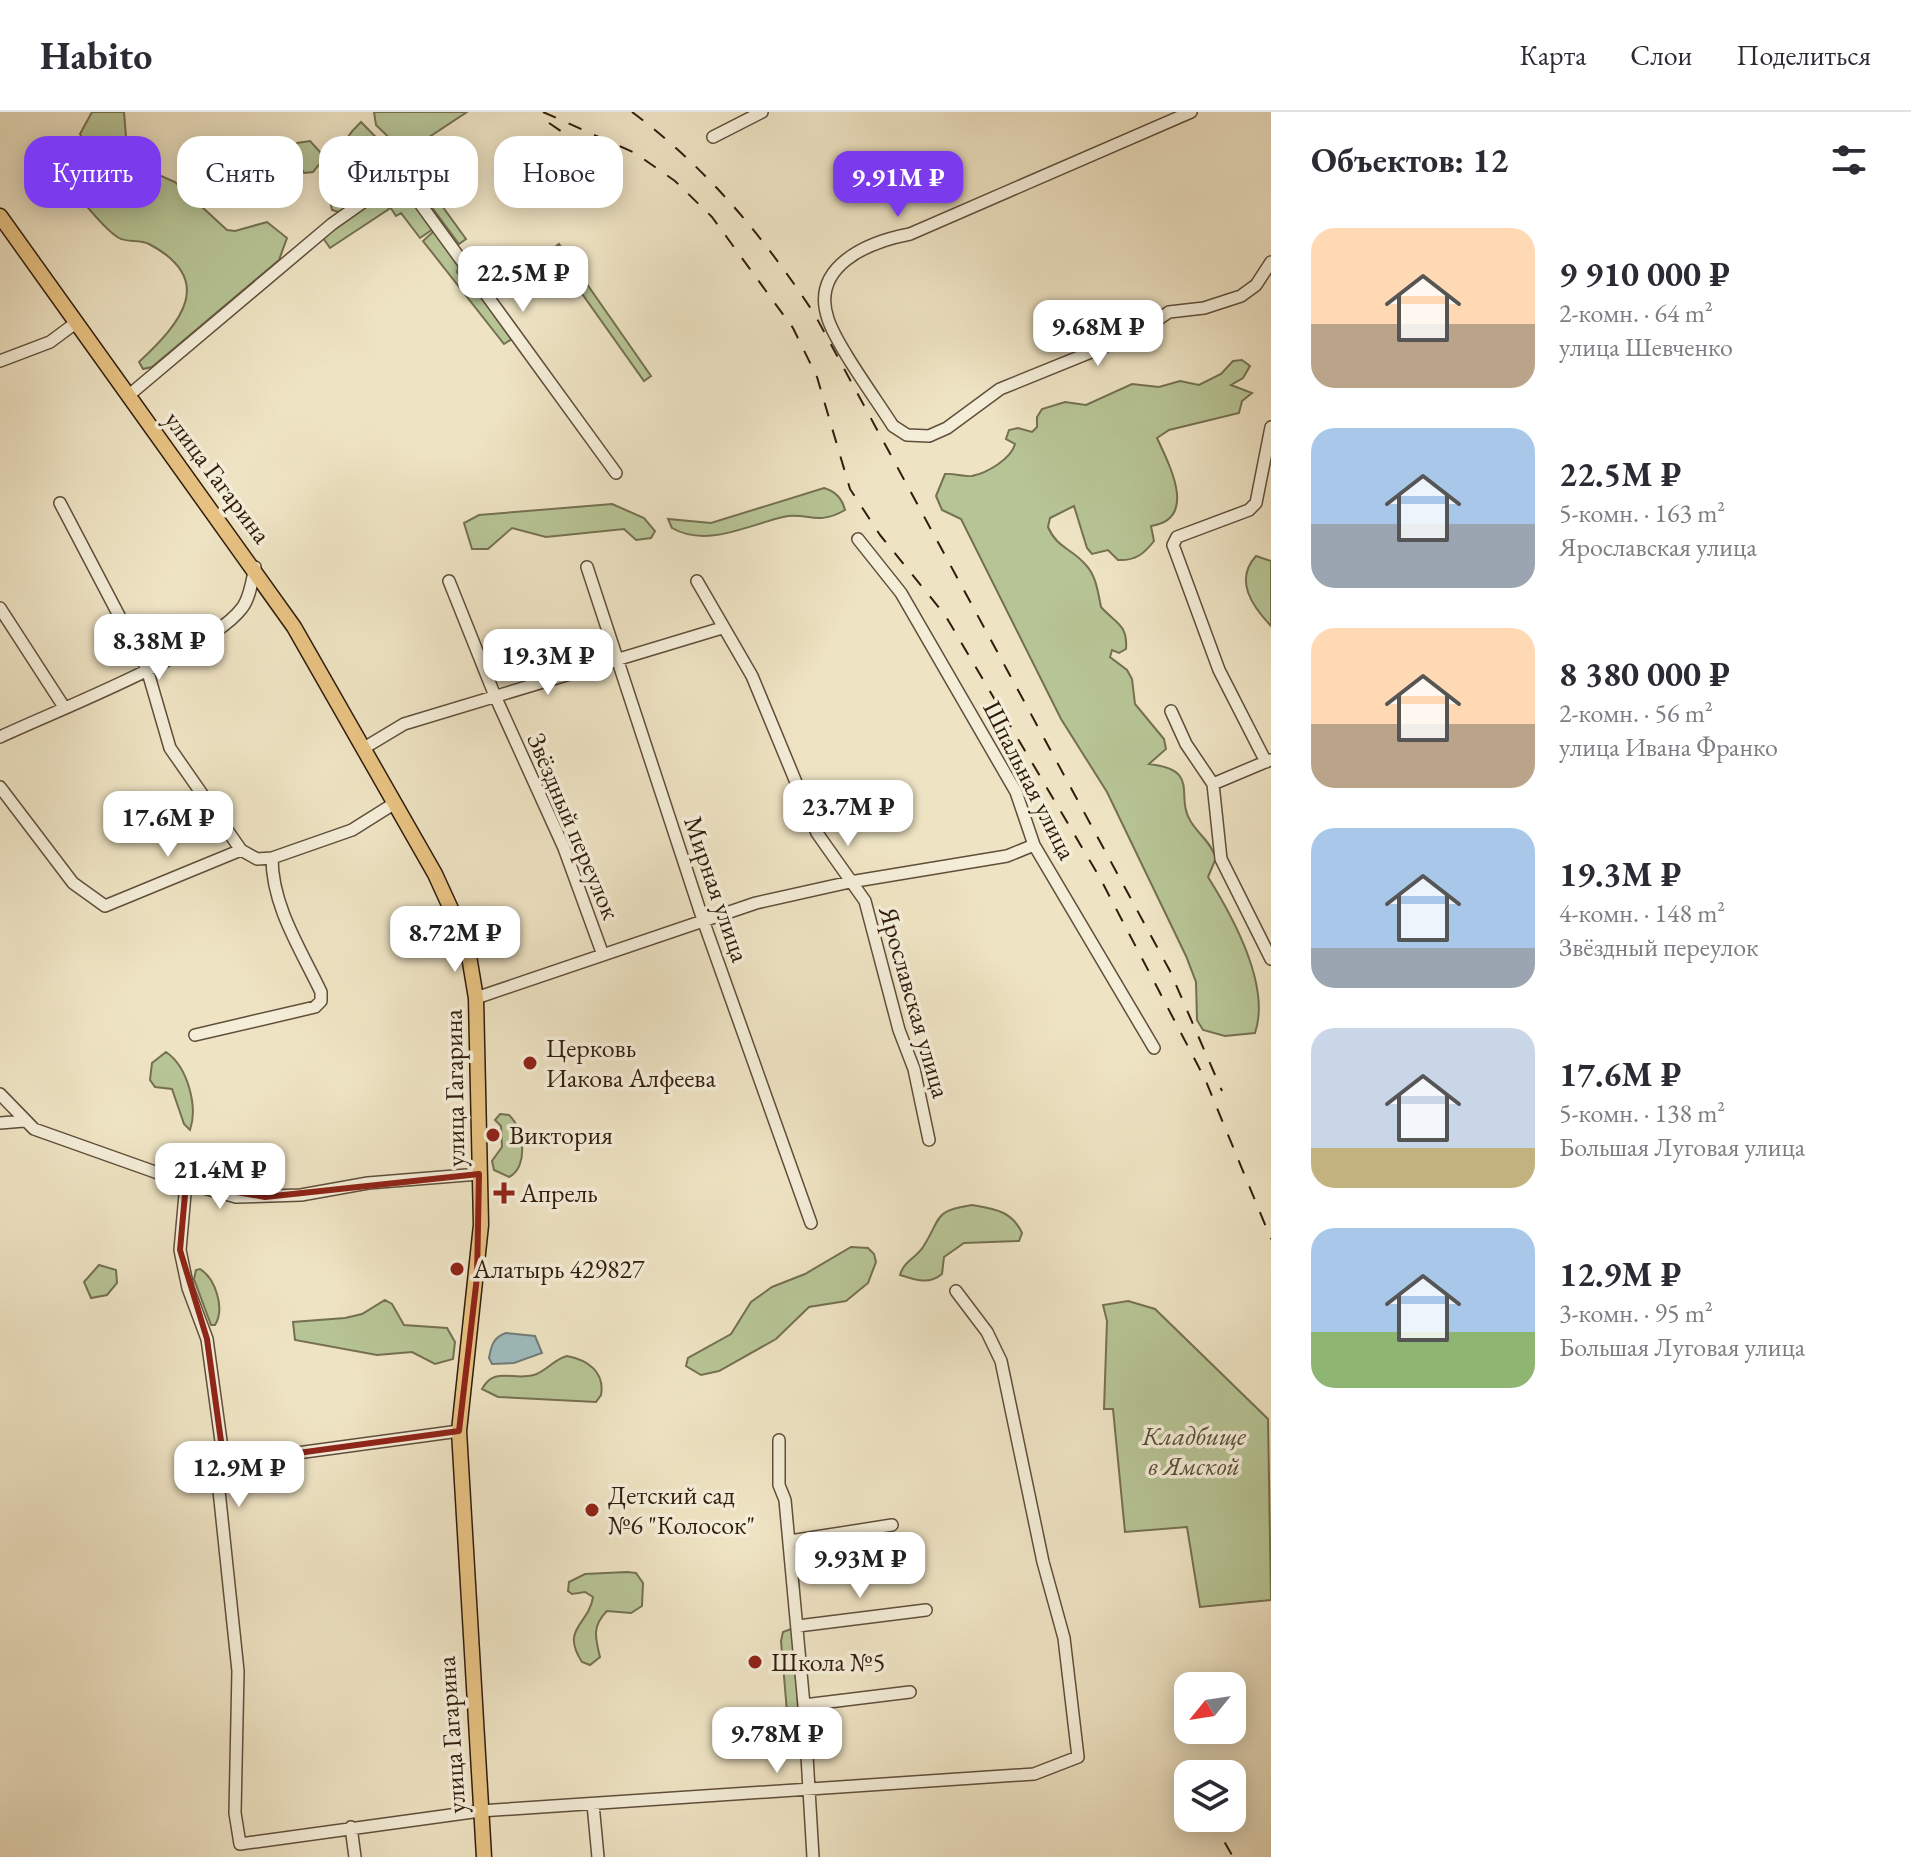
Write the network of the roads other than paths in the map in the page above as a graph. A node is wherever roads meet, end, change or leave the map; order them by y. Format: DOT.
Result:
graph roads {
  1 [pos="762,112"];
  2 [pos="1191,112"];
  3 [pos="713,137"];
  4 [pos="0,216"];
  5 [pos="1271,262"];
  6 [pos="77,322"];
  7 [pos="0,361"];
  8 [pos="128,396"];
  9 [pos="1271,427"];
  10 [pos="616,473"];
  11 [pos="60,503"];
  12 [pos="858,539"];
  13 [pos="255,567"];
  14 [pos="587,567"];
  15 [pos="449,581"];
  16 [pos="697,581"];
  17 [pos="0,608"];
  18 [pos="722,628"];
  19 [pos="618,659"];
  20 [pos="147,669"];
  21 [pos="495,696"];
  22 [pos="64,707"];
  23 [pos="1171,711"];
  24 [pos="0,737"];
  25 [pos="364,748"];
  26 [pos="1268,761"];
  27 [pos="1213,784"];
  28 [pos="0,787"];
  29 [pos="395,803"];
  30 [pos="1034,845"];
  31 [pos="241,850"];
  32 [pos="272,858"];
  33 [pos="850,882"];
  34 [pos="703,920"];
  35 [pos="603,955"];
  36 [pos="1271,959"];
  37 [pos="476,998"];
  38 [pos="195,1035"];
  39 [pos="1154,1048"];
  40 [pos="0,1094"];
  41 [pos="24,1121"];
  42 [pos="0,1123"];
  43 [pos="929,1140"];
  44 [pos="479,1174"];
  45 [pos="186,1183"];
  46 [pos="811,1223"];
  47 [pos="956,1291"];
  48 [pos="459,1431"];
  49 [pos="779,1440"];
  50 [pos="224,1463"];
  51 [pos="892,1525"];
  52 [pos="790,1541"];
  53 [pos="926,1610"];
  54 [pos="798,1626"];
  55 [pos="910,1692"];
  56 [pos="804,1705"];
  57 [pos="809,1790"];
  58 [pos="593,1804"];
  59 [pos="480,1811"];
  60 [pos="351,1827"];
  61 [pos="355,1857"];
  62 [pos="484,1857"];
  63 [pos="598,1857"];
  64 [pos="813,1857"];
  1 -- 3 [label="street"];
  2 -- 5 [label="street"];
  4 -- 6 [label="main road, улица Гагарина"];
  6 -- 7 [label="street"];
  6 -- 8 [label="main road, улица Гагарина"];
  8 -- 10 [label="street"];
  8 -- 13 [label="main road, улица Гагарина"];
  9 -- 26 [label="street"];
  11 -- 20 [label="street"];
  12 -- 30 [label="street, Шпальная улица"];
  13 -- 20 [label="street"];
  13 -- 25 [label="main road, улица Гагарина"];
  14 -- 19 [label="street, Мирная улица"];
  15 -- 21 [label="street, Звёздный переулок"];
  16 -- 18 [label="street, Ярославская улица"];
  17 -- 22 [label="street"];
  18 -- 19 [label="street"];
  18 -- 33 [label="street, Ярославская улица"];
  19 -- 21 [label="street"];
  19 -- 34 [label="street, Мирная улица"];
  20 -- 22 [label="street"];
  20 -- 31 [label="street"];
  21 -- 25 [label="street"];
  21 -- 35 [label="street, Звёздный переулок"];
  22 -- 24 [label="street"];
  23 -- 27 [label="street"];
  25 -- 29 [label="main road, улица Гагарина"];
  26 -- 27 [label="street"];
  27 -- 36 [label="street"];
  28 -- 31 [label="street"];
  29 -- 32 [label="street"];
  29 -- 37 [label="main road, улица Гагарина"];
  30 -- 33 [label="street"];
  30 -- 39 [label="street, Шпальная улица"];
  31 -- 32 [label="street"];
  32 -- 38 [label="street"];
  33 -- 34 [label="street"];
  33 -- 43 [label="street, Ярославская улица"];
  34 -- 35 [label="street"];
  34 -- 46 [label="street, Мирная улица"];
  35 -- 37 [label="street"];
  37 -- 44 [label="main road, улица Гагарина"];
  40 -- 41 [label="street"];
  41 -- 42 [label="street"];
  41 -- 45 [label="street"];
  44 -- 45 [label="street"];
  44 -- 48 [label="main road, улица Гагарина"];
  45 -- 50 [label="street"];
  47 -- 57 [label="street"];
  48 -- 50 [label="street"];
  48 -- 59 [label="main road, улица Гагарина"];
  49 -- 52 [label="street"];
  50 -- 60 [label="street"];
  51 -- 52 [label="street"];
  52 -- 54 [label="street"];
  53 -- 54 [label="street"];
  54 -- 56 [label="street"];
  55 -- 56 [label="street"];
  56 -- 57 [label="street"];
  57 -- 58 [label="street"];
  57 -- 64 [label="street"];
  58 -- 59 [label="street"];
  58 -- 63 [label="street"];
  59 -- 60 [label="street"];
  59 -- 62 [label="main road, улица Гагарина"];
  60 -- 61 [label="street"];
}
